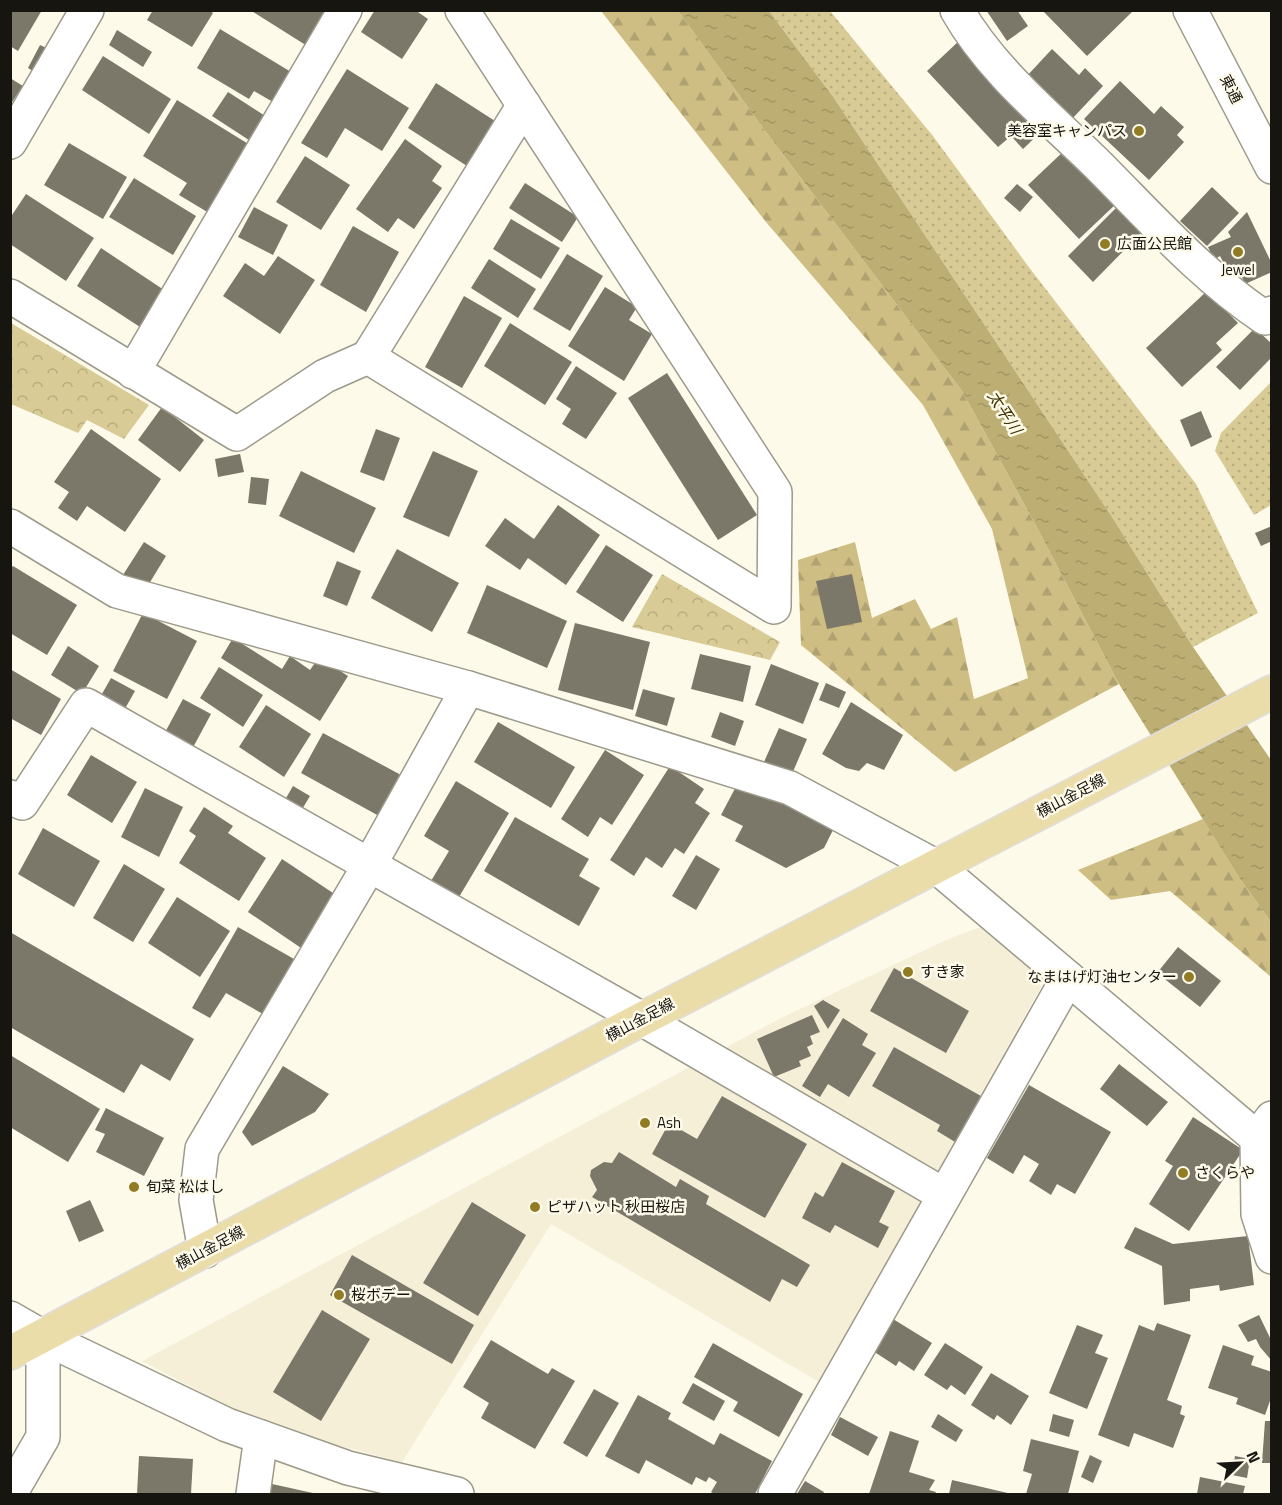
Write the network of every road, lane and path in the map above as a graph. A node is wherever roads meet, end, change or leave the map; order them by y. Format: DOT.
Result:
graph roads {
  1 [pos="87,10"];
  2 [pos="345,10"];
  3 [pos="462,10"];
  4 [pos="957,10"];
  5 [pos="1190,10"];
  6 [pos="524,105"];
  7 [pos="10,142"];
  8 [pos="1272,166"];
  9 [pos="10,296"];
  10 [pos="1269,319"];
  11 [pos="368,357"];
  12 [pos="133,372"];
  13 [pos="10,526"];
  14 [pos="468,688"];
  15 [pos="1272,692"];
  16 [pos="10,797"];
  17 [pos="369,866"];
  18 [pos="937,867"];
  19 [pos="1068,978"];
  20 [pos="642,1018"];
  21 [pos="1264,1128"];
  22 [pos="945,1195"];
  23 [pos="205,1251"];
  24 [pos="1272,1257"];
  25 [pos="10,1318"];
  26 [pos="43,1337"];
  27 [pos="10,1353"];
  28 [pos="261,1437"];
  29 [pos="10,1494"];
  30 [pos="253,1494"];
  31 [pos="457,1494"];
  32 [pos="775,1494"];
  1 -- 7 [label="street"];
  2 -- 12 [label="street"];
  3 -- 6 [label="street"];
  4 -- 10 [label="street"];
  5 -- 8 [label="street, 東通"];
  6 -- 11 [label="street"];
  6 -- 11 [label="street"];
  9 -- 12 [label="street"];
  11 -- 12 [label="street"];
  13 -- 14 [label="street"];
  14 -- 17 [label="street"];
  14 -- 18 [label="street"];
  15 -- 18 [label="main road, 横山金足線"];
  16 -- 17 [label="street"];
  17 -- 20 [label="street"];
  17 -- 23 [label="street"];
  18 -- 19 [label="street"];
  18 -- 20 [label="main road, 横山金足線"];
  19 -- 21 [label="street"];
  19 -- 22 [label="street"];
  20 -- 22 [label="street"];
  20 -- 23 [label="main road, 横山金足線"];
  21 -- 24 [label="street"];
  22 -- 32 [label="street"];
  23 -- 26 [label="main road, 横山金足線"];
  25 -- 26 [label="street"];
  26 -- 27 [label="main road, 横山金足線"];
  26 -- 28 [label="street"];
  26 -- 29 [label="street"];
  28 -- 30 [label="street"];
  28 -- 31 [label="street"];
}
